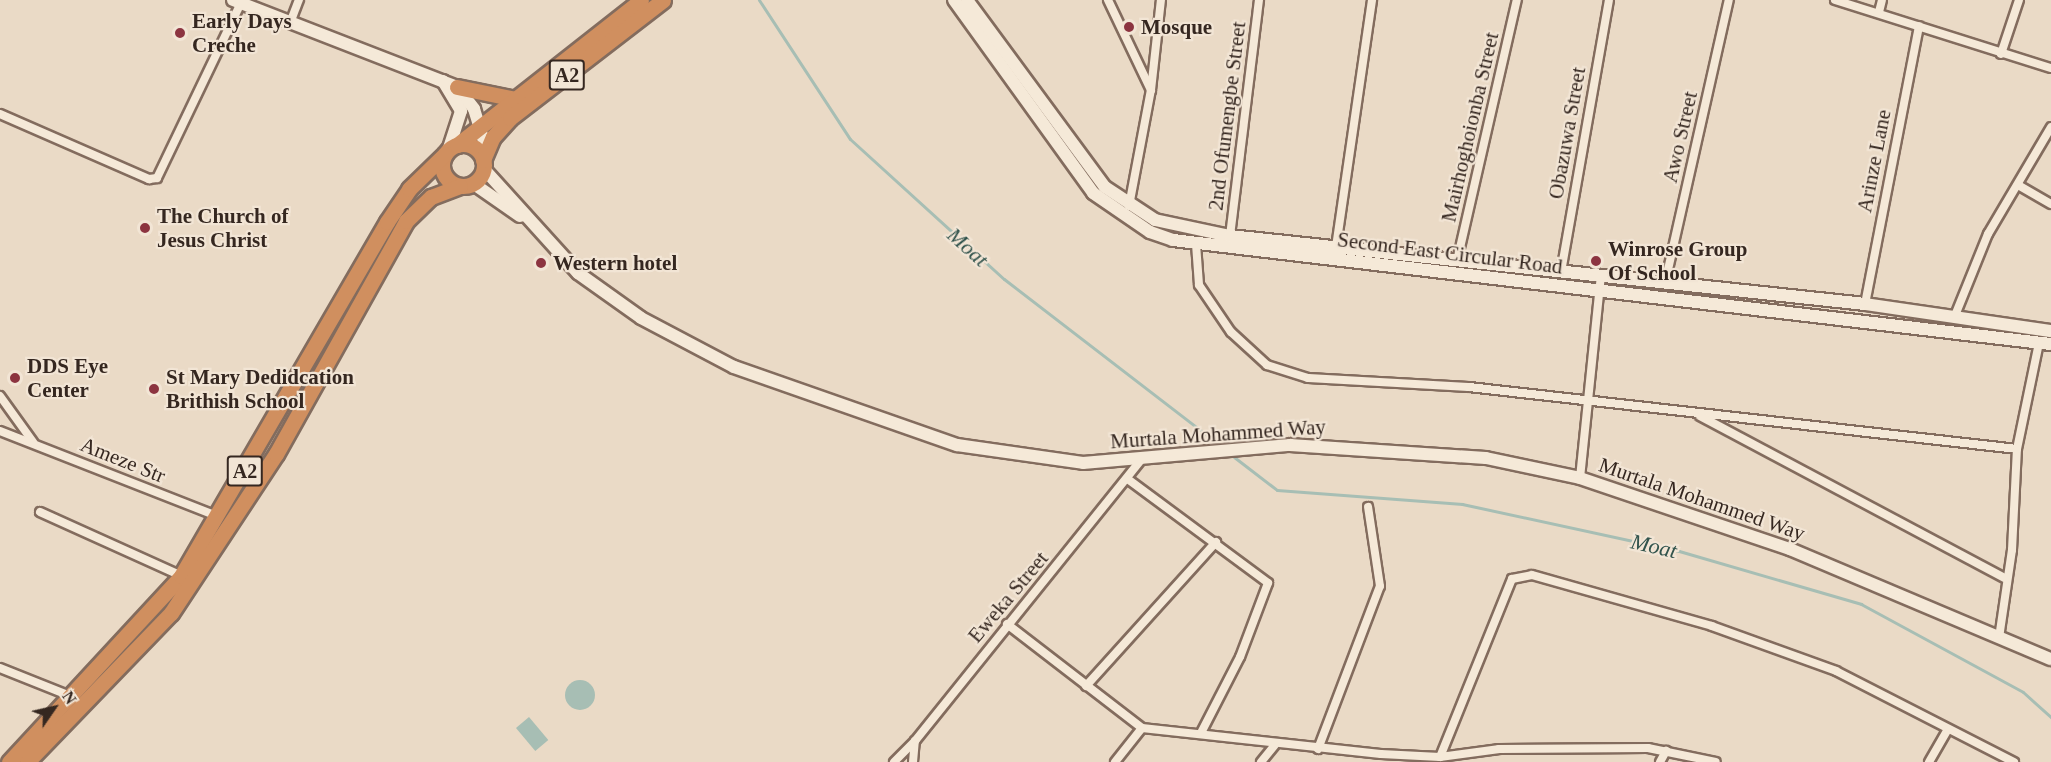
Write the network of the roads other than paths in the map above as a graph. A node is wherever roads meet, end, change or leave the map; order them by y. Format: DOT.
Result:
graph roads {
  1 [pos="299,0"];
  2 [pos="641,0"];
  3 [pos="663,0"];
  4 [pos="954,0"];
  5 [pos="967,0"];
  6 [pos="1108,0"];
  7 [pos="1161,0"];
  8 [pos="1260,0"];
  9 [pos="1371,0"];
  10 [pos="1517,0"];
  11 [pos="1610,0"];
  12 [pos="1729,0"];
  13 [pos="1835,0"];
  14 [pos="1882,0"];
  15 [pos="2019,0"];
  16 [pos="237,2"];
  17 [pos="1879,12"];
  18 [pos="290,22"];
  19 [pos="1919,26"];
  20 [pos="2001,54"];
  21 [pos="2051,68"];
  22 [pos="442,80"];
  23 [pos="457,87"];
  24 [pos="1151,90"];
  25 [pos="515,99"];
  26 [pos="0,114"];
  27 [pos="481,125"];
  28 [pos="2051,127"];
  29 [pos="450,149"];
  30 [pos="484,159"];
  31 [pos="467,185"];
  32 [pos="2018,185"];
  33 [pos="2051,204"];
  34 [pos="1129,206"];
  35 [pos="523,218"];
  36 [pos="1230,236"];
  37 [pos="1196,244"];
  38 [pos="1336,247"];
  39 [pos="1457,261"];
  40 [pos="1561,272"];
  41 [pos="1601,276"];
  42 [pos="1665,283"];
  43 [pos="1600,290"];
  44 [pos="1865,304"];
  45 [pos="1954,318"];
  46 [pos="2051,331"];
  47 [pos="2045,344"];
  48 [pos="0,396"];
  49 [pos="1586,400"];
  50 [pos="1694,412"];
  51 [pos="0,430"];
  52 [pos="35,445"];
  53 [pos="2017,449"];
  54 [pos="1142,459"];
  55 [pos="1580,478"];
  56 [pos="1129,480"];
  57 [pos="1368,507"];
  58 [pos="40,512"];
  59 [pos="225,521"];
  60 [pos="1216,542"];
  61 [pos="188,579"];
  62 [pos="2005,579"];
  63 [pos="1007,624"];
  64 [pos="1999,638"];
  65 [pos="2051,659"];
  66 [pos="0,668"];
  67 [pos="1086,686"];
  68 [pos="74,697"];
  69 [pos="1142,728"];
  70 [pos="1947,729"];
  71 [pos="1201,733"];
  72 [pos="915,741"];
  73 [pos="1275,745"];
  74 [pos="1318,749"];
  75 [pos="1666,752"];
  76 [pos="1440,757"];
  77 [pos="9,762"];
  78 [pos="27,762"];
  79 [pos="894,762"];
  80 [pos="913,762"];
  81 [pos="1115,762"];
  82 [pos="1261,762"];
  83 [pos="1659,762"];
  84 [pos="1716,762"];
  85 [pos="1929,762"];
  86 [pos="2014,762"];
  1 -- 18 [label="street"];
  2 -- 25 [label="highway, A2"];
  3 -- 30 [label="highway, A2"];
  4 -- 37 [label="main road, Second East Circular Road"];
  5 -- 34 [label="main road, Second East Circular Road"];
  6 -- 24 [label="street"];
  7 -- 24 [label="street"];
  8 -- 36 [label="street, 2nd Ofumengbe Street"];
  9 -- 38 [label="street"];
  10 -- 39 [label="street, Mairhoghoionba Street"];
  11 -- 40 [label="street, Obazuwa Street"];
  12 -- 42 [label="street, Awo Street"];
  13 -- 17 [label="street"];
  14 -- 17 [label="street"];
  15 -- 20 [label="street"];
  16 -- 18 [label="main road"];
  16 -- 26 [label="street"];
  17 -- 19 [label="street"];
  18 -- 22 [label="main road"];
  19 -- 20 [label="street"];
  19 -- 44 [label="street, Arinze Lane"];
  20 -- 21 [label="street"];
  22 -- 23 [label="main road"];
  22 -- 29 [label="main road"];
  23 -- 25 [label="highway"];
  23 -- 27 [label="main road"];
  24 -- 34 [label="street"];
  25 -- 27 [label="highway, A2"];
  27 -- 29 [label="highway, A2"];
  27 -- 30 [label="main road"];
  28 -- 32 [label="street"];
  29 -- 30 [label="highway"];
  29 -- 31 [label="highway"];
  29 -- 59 [label="highway, A2"];
  30 -- 31 [label="highway, A2"];
  30 -- 35 [label="main road"];
  31 -- 35 [label="main road"];
  31 -- 59 [label="highway, A2"];
  32 -- 33 [label="street"];
  32 -- 45 [label="street"];
  34 -- 36 [label="main road, Second East Circular Road"];
  35 -- 54 [label="main road, Murtala Mohammed Way"];
  36 -- 38 [label="main road, Second East Circular Road"];
  37 -- 43 [label="main road, Second East Circular Road"];
  37 -- 49 [label="street"];
  38 -- 39 [label="main road, Second East Circular Road"];
  39 -- 40 [label="main road, Second East Circular Road"];
  40 -- 41 [label="main road, Second East Circular Road"];
  41 -- 42 [label="main road, Second East Circular Road"];
  41 -- 43 [label="street"];
  42 -- 44 [label="main road, Second East Circular Road"];
  43 -- 47 [label="main road, Second East Circular Road"];
  43 -- 49 [label="street"];
  44 -- 45 [label="main road, Second East Circular Road"];
  45 -- 46 [label="main road, Second East Circular Road"];
  47 -- 53 [label="street"];
  48 -- 52 [label="street"];
  49 -- 50 [label="street"];
  49 -- 55 [label="street"];
  50 -- 53 [label="street"];
  50 -- 62 [label="street"];
  51 -- 52 [label="street, Ameze Str"];
  52 -- 59 [label="street, Ameze Str"];
  53 -- 62 [label="street"];
  54 -- 55 [label="main road, Murtala Mohammed Way"];
  54 -- 56 [label="street, Eweka Street"];
  55 -- 64 [label="main road, Murtala Mohammed Way"];
  56 -- 60 [label="street"];
  56 -- 63 [label="street, Eweka Street"];
  57 -- 74 [label="street"];
  58 -- 61 [label="street"];
  59 -- 61 [label="highway, A2"];
  60 -- 67 [label="street"];
  60 -- 71 [label="street"];
  61 -- 68 [label="highway, A2"];
  61 -- 78 [label="highway, A2"];
  62 -- 64 [label="street"];
  63 -- 67 [label="street"];
  63 -- 72 [label="street, Eweka Street"];
  64 -- 65 [label="main road, Murtala Mohammed Way"];
  66 -- 68 [label="street"];
  67 -- 69 [label="street"];
  68 -- 77 [label="highway, A2"];
  69 -- 71 [label="street"];
  69 -- 81 [label="street"];
  70 -- 76 [label="street"];
  70 -- 85 [label="street"];
  70 -- 86 [label="street"];
  71 -- 73 [label="street"];
  72 -- 79 [label="street, Eweka Street"];
  72 -- 80 [label="street"];
  73 -- 74 [label="street"];
  73 -- 82 [label="street"];
  74 -- 76 [label="street"];
  75 -- 76 [label="street"];
  75 -- 83 [label="street"];
  75 -- 84 [label="street"];
}
